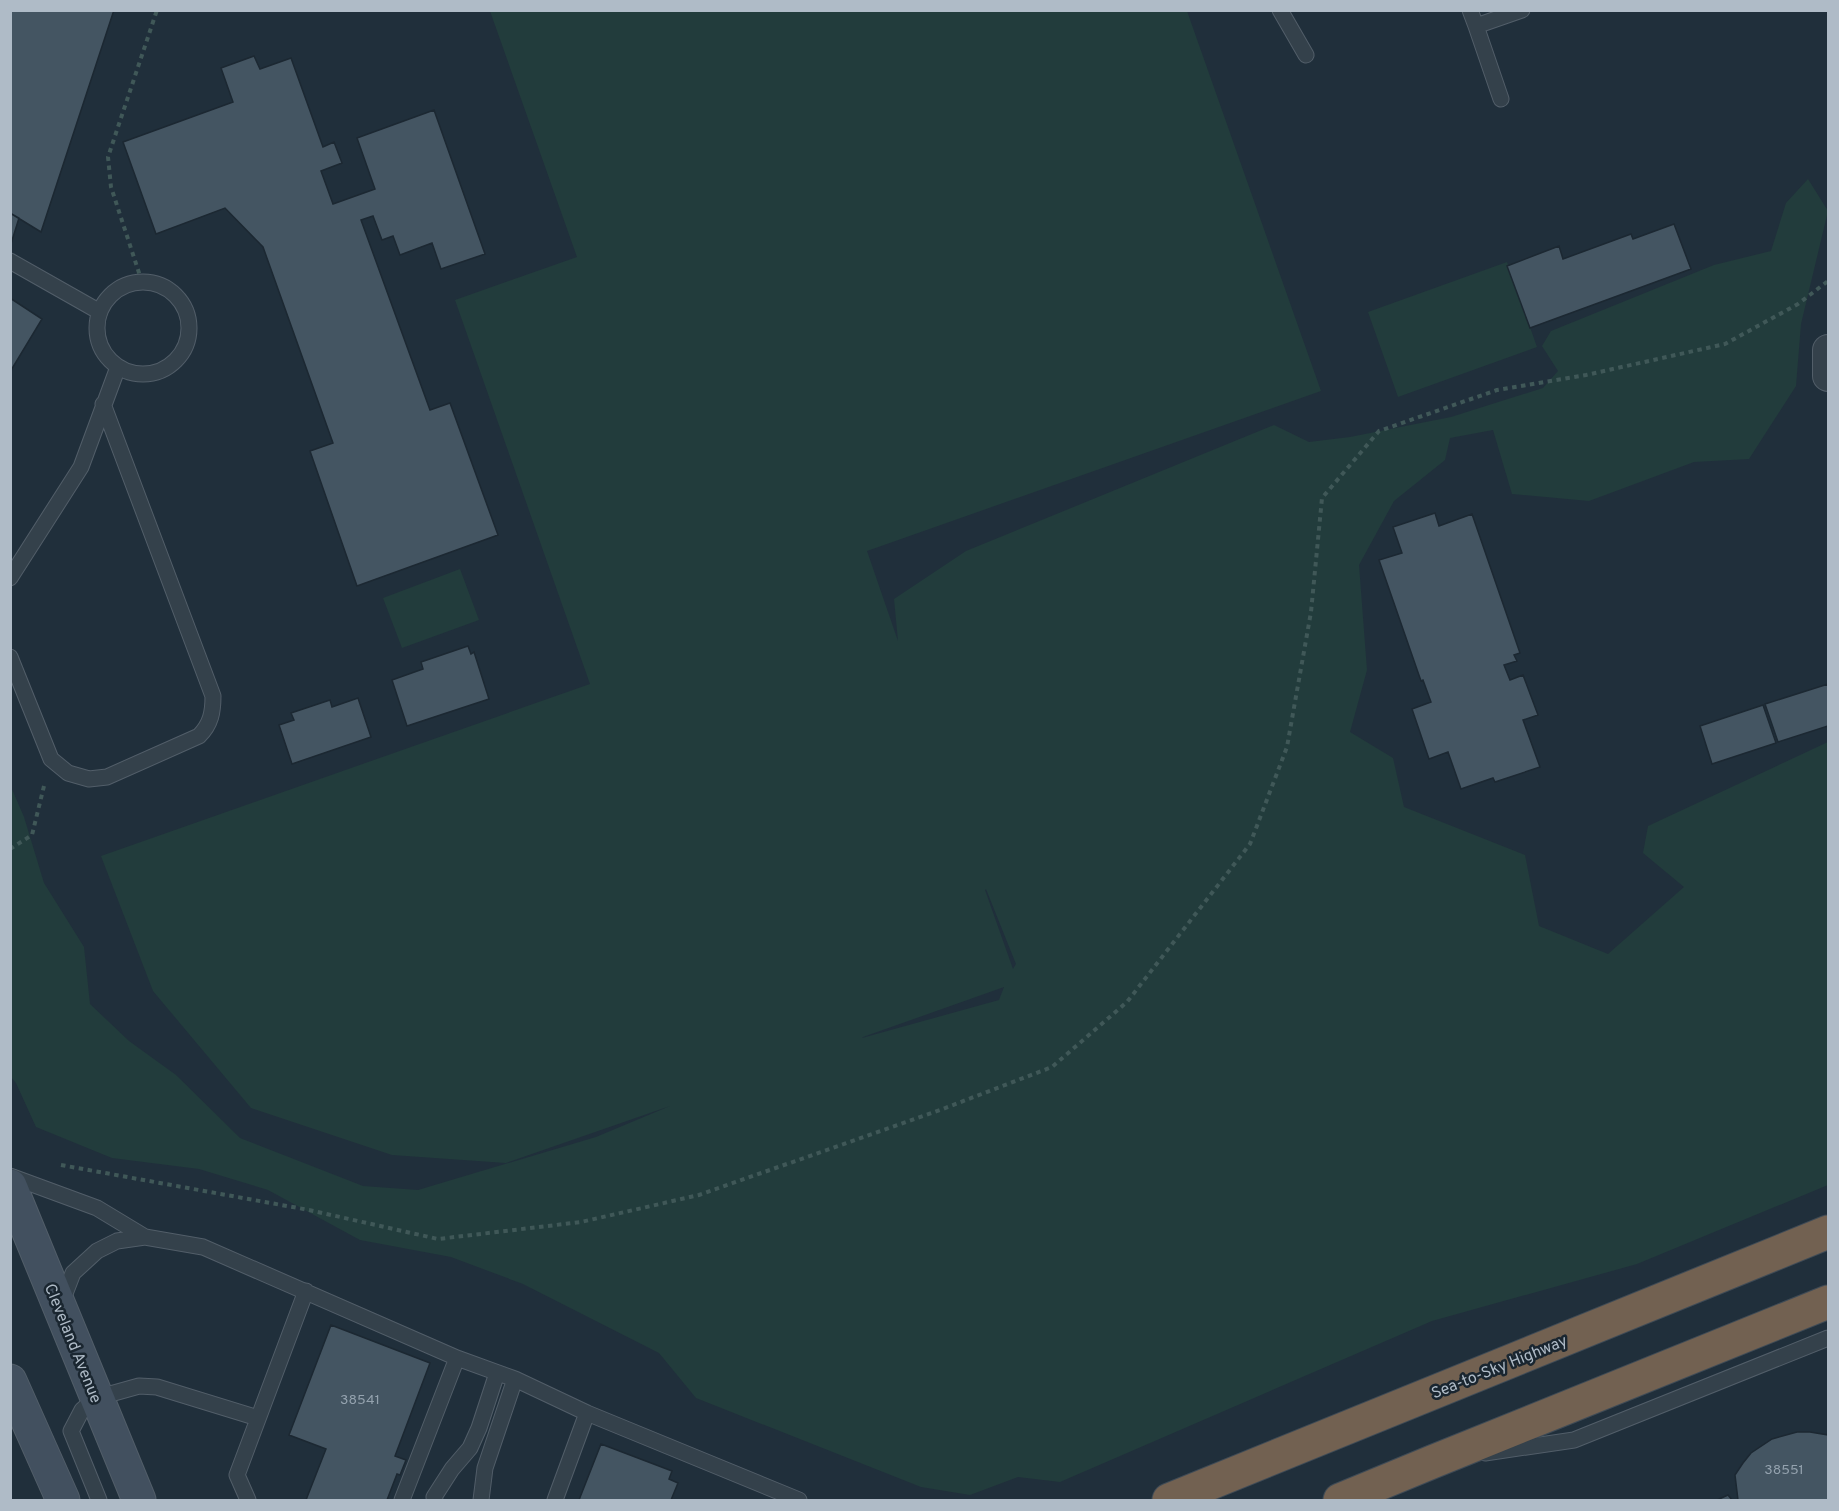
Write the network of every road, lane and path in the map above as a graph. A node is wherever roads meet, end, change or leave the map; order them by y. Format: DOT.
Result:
graph roads {
  1 [pos="157,10"];
  2 [pos="1280,10"];
  3 [pos="1470,10"];
  4 [pos="1522,10"];
  5 [pos="1476,26"];
  6 [pos="1306,55"];
  7 [pos="1501,99"];
  8 [pos="10,261"];
  9 [pos="1828,281"];
  10 [pos="142,282"];
  11 [pos="100,312"];
  12 [pos="1828,350"];
  13 [pos="118,367"];
  14 [pos="1828,376"];
  15 [pos="104,404"];
  16 [pos="10,578"];
  17 [pos="10,657"];
  18 [pos="51,759"];
  19 [pos="10,849"];
  20 [pos="56,1164"];
  21 [pos="10,1176"];
  22 [pos="10,1186"];
  23 [pos="1828,1232"];
  24 [pos="145,1237"];
  25 [pos="306,1291"];
  26 [pos="1828,1302"];
  27 [pos="60,1307"];
  28 [pos="1828,1338"];
  29 [pos="457,1358"];
  30 [pos="496,1373"];
  31 [pos="10,1380"];
  32 [pos="515,1380"];
  33 [pos="96,1398"];
  34 [pos="587,1413"];
  35 [pos="258,1418"];
  36 [pos="1432,1462"];
  37 [pos="63,1500"];
  38 [pos="99,1500"];
  39 [pos="139,1500"];
  40 [pos="248,1500"];
  41 [pos="402,1500"];
  42 [pos="435,1500"];
  43 [pos="481,1500"];
  44 [pos="555,1500"];
  45 [pos="799,1500"];
  46 [pos="1169,1500"];
  47 [pos="1340,1500"];
  1 -- 10 [label="path"];
  2 -- 6 [label="lane"];
  3 -- 5 [label="lane"];
  4 -- 5 [label="lane"];
  5 -- 7 [label="lane"];
  8 -- 11 [label="lane"];
  9 -- 20 [label="path"];
  10 -- 11 [label="lane"];
  10 -- 13 [label="lane"];
  11 -- 13 [label="lane"];
  12 -- 14 [label="street"];
  13 -- 15 [label="lane"];
  15 -- 16 [label="lane"];
  15 -- 18 [label="lane"];
  17 -- 18 [label="lane"];
  18 -- 19 [label="path"];
  21 -- 24 [label="lane"];
  22 -- 27 [label="street, Cleveland Avenue"];
  23 -- 46 [label="highway, Sea-to-Sky Highway"];
  24 -- 25 [label="lane"];
  24 -- 27 [label="lane"];
  25 -- 29 [label="lane"];
  25 -- 35 [label="lane"];
  26 -- 36 [label="highway"];
  27 -- 33 [label="street, Cleveland Avenue"];
  28 -- 36 [label="lane"];
  29 -- 30 [label="lane"];
  29 -- 41 [label="lane"];
  30 -- 32 [label="lane"];
  30 -- 42 [label="lane"];
  31 -- 37 [label="street"];
  32 -- 34 [label="lane"];
  32 -- 43 [label="lane"];
  33 -- 35 [label="lane"];
  33 -- 38 [label="lane"];
  33 -- 39 [label="street, Cleveland Avenue"];
  34 -- 44 [label="lane"];
  34 -- 45 [label="lane"];
  35 -- 40 [label="lane"];
  36 -- 47 [label="highway"];
}
